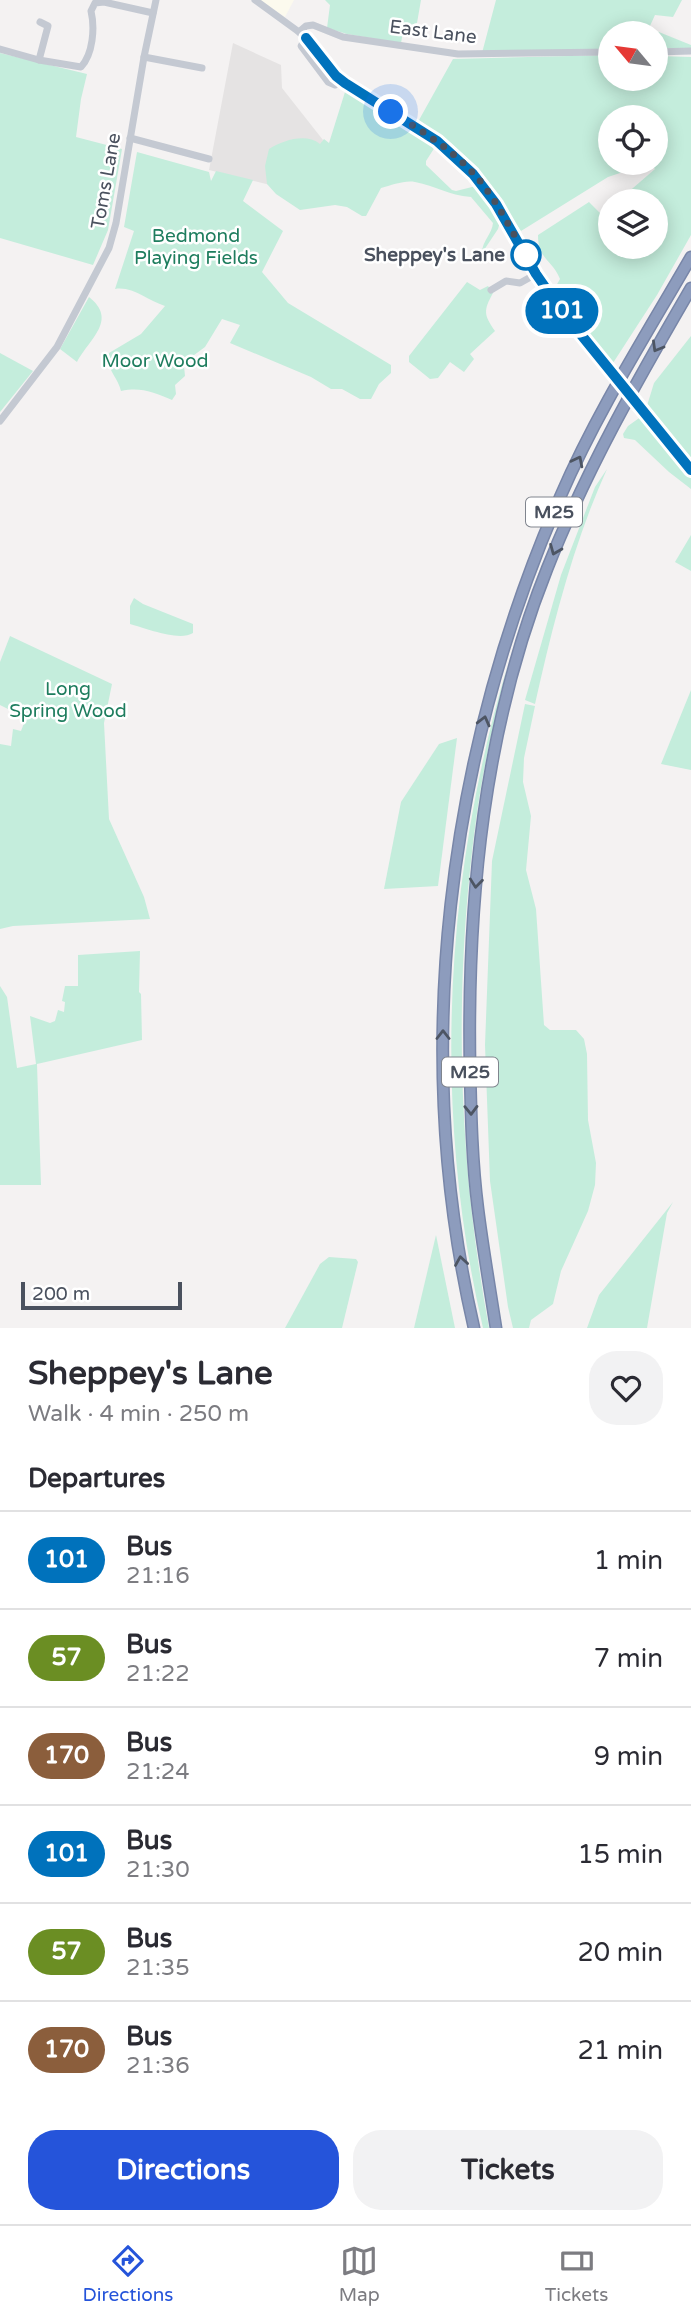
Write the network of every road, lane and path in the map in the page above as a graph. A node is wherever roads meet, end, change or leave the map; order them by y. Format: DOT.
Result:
graph roads {
  1 [pos="156,0"];
  2 [pos="255,0"];
  3 [pos="92,3"];
  4 [pos="153,13"];
  5 [pos="40,22"];
  6 [pos="299,32"];
  7 [pos="0,49"];
  8 [pos="691,51"];
  9 [pos="598,52"];
  10 [pos="668,52"];
  11 [pos="144,57"];
  12 [pos="39,60"];
  13 [pos="202,68"];
  14 [pos="130,138"];
  15 [pos="209,159"];
  16 [pos="691,257"];
  17 [pos="536,274"];
  18 [pos="691,288"];
  19 [pos="491,290"];
  20 [pos="0,421"];
  21 [pos="691,469"];
  22 [pos="474,1328"];
  23 [pos="496,1328"];
  1 -- 4 [label="street, Toms Lane"];
  2 -- 6 [label="street"];
  3 -- 4 [label="street"];
  3 -- 12 [label="street"];
  4 -- 11 [label="street, Toms Lane"];
  5 -- 12 [label="street"];
  6 -- 9 [label="street, East Lane"];
  6 -- 17 [label="street"];
  7 -- 12 [label="street"];
  8 -- 10 [label="street"];
  11 -- 13 [label="street"];
  11 -- 14 [label="street, Toms Lane"];
  14 -- 15 [label="street"];
  14 -- 20 [label="street, Toms Lane"];
  22 -- 16 [label="highway, M25, one-way"];
  17 -- 19 [label="street"];
  17 -- 21 [label="street, bridge"];
  18 -- 23 [label="highway, M25, one-way"];
}
